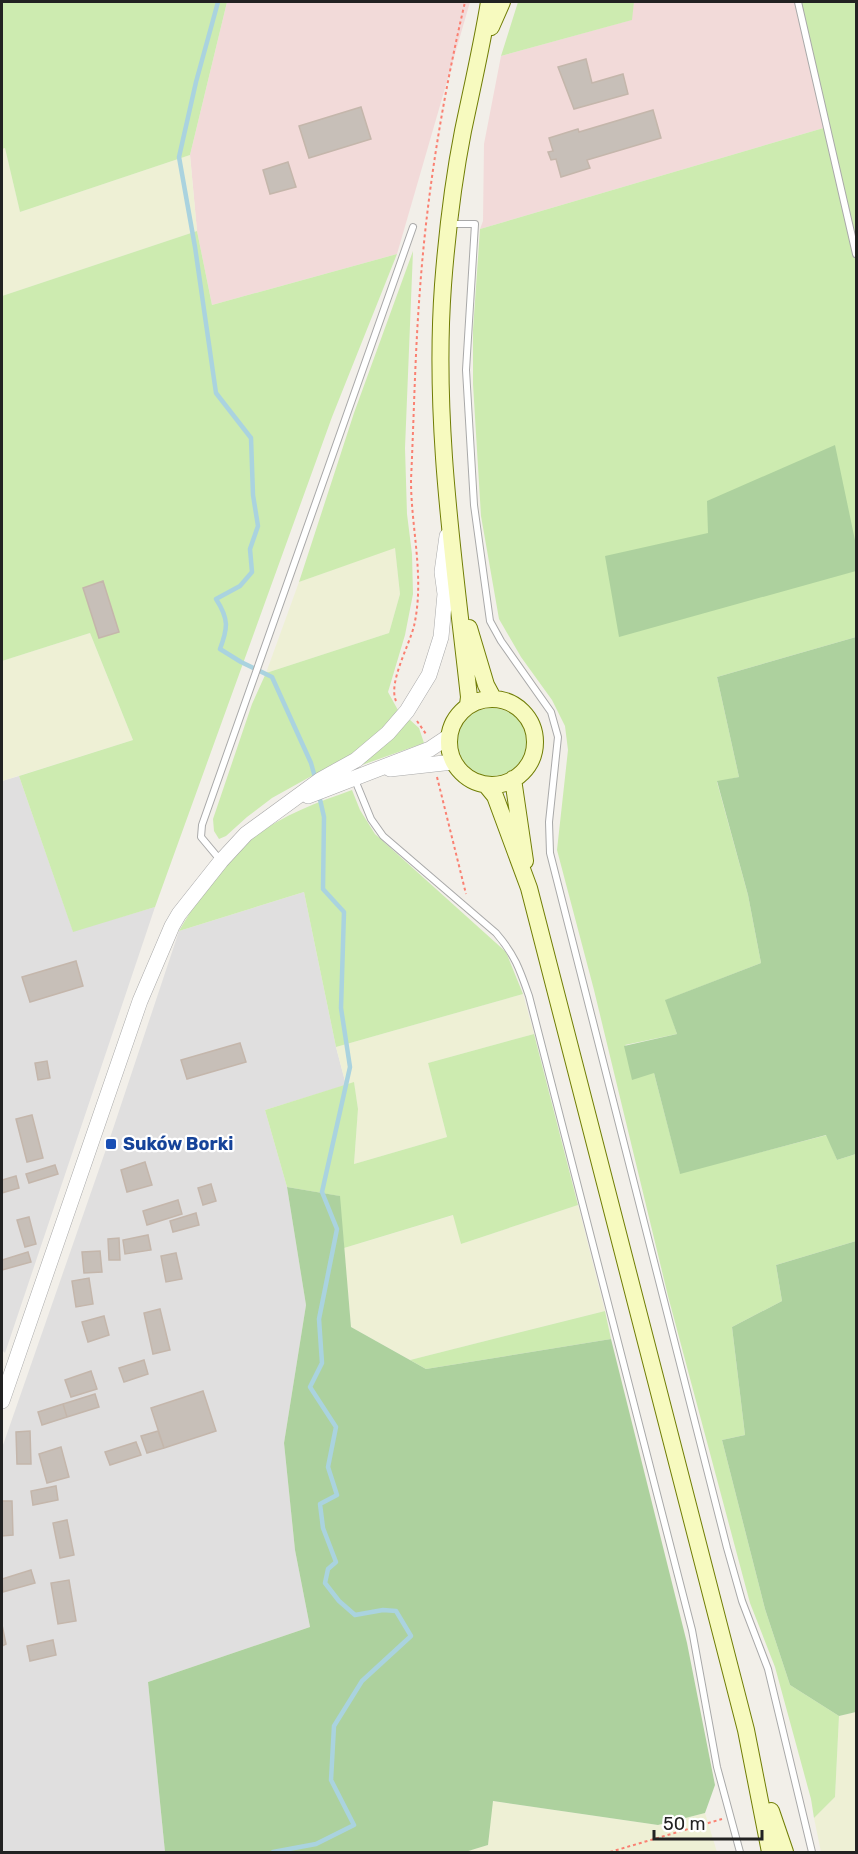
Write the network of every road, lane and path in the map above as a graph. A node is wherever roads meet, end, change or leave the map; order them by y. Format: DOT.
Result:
graph roads {
  1 [pos="465,2"];
  2 [pos="489,2"];
  3 [pos="502,2"];
  4 [pos="798,2"];
  5 [pos="481,49"];
  6 [pos="448,224"];
  7 [pos="413,227"];
  8 [pos="856,254"];
  9 [pos="449,524"];
  10 [pos="458,592"];
  11 [pos="493,698"];
  12 [pos="468,705"];
  13 [pos="402,707"];
  14 [pos="412,717"];
  15 [pos="448,737"];
  16 [pos="429,743"];
  17 [pos="453,762"];
  18 [pos="435,769"];
  19 [pos="378,770"];
  20 [pos="354,778"];
  21 [pos="513,779"];
  22 [pos="486,785"];
  23 [pos="318,787"];
  24 [pos="221,861"];
  25 [pos="529,888"];
  26 [pos="463,904"];
  27 [pos="2,1401"];
  28 [pos="746,1731"];
  29 [pos="730,1817"];
  30 [pos="610,1852"];
  31 [pos="740,1852"];
  32 [pos="770,1852"];
  33 [pos="785,1852"];
  34 [pos="812,1852"];
  1 -- 13 [label="path"];
  2 -- 5 [label="main road"];
  3 -- 5 [label="main road"];
  4 -- 8 [label="lane"];
  5 -- 6 [label="main road"];
  6 -- 9 [label="main road"];
  6 -- 34 [label="lane"];
  7 -- 24 [label="lane"];
  9 -- 10 [label="main road"];
  9 -- 23 [label="street"];
  10 -- 11 [label="main road"];
  10 -- 12 [label="main road"];
  11 -- 12 [label="main road"];
  11 -- 21 [label="main road"];
  12 -- 15 [label="main road"];
  14 -- 16 [label="path"];
  15 -- 17 [label="main road"];
  15 -- 19 [label="street"];
  17 -- 19 [label="street"];
  17 -- 22 [label="main road"];
  18 -- 26 [label="path"];
  19 -- 20 [label="street"];
  20 -- 23 [label="street"];
  20 -- 26 [label="lane"];
  21 -- 22 [label="main road"];
  21 -- 25 [label="main road"];
  22 -- 25 [label="main road"];
  23 -- 24 [label="street"];
  24 -- 27 [label="street"];
  25 -- 28 [label="main road"];
  26 -- 29 [label="lane"];
  28 -- 32 [label="main road"];
  28 -- 33 [label="main road"];
  29 -- 30 [label="path"];
  29 -- 31 [label="lane"];
}
